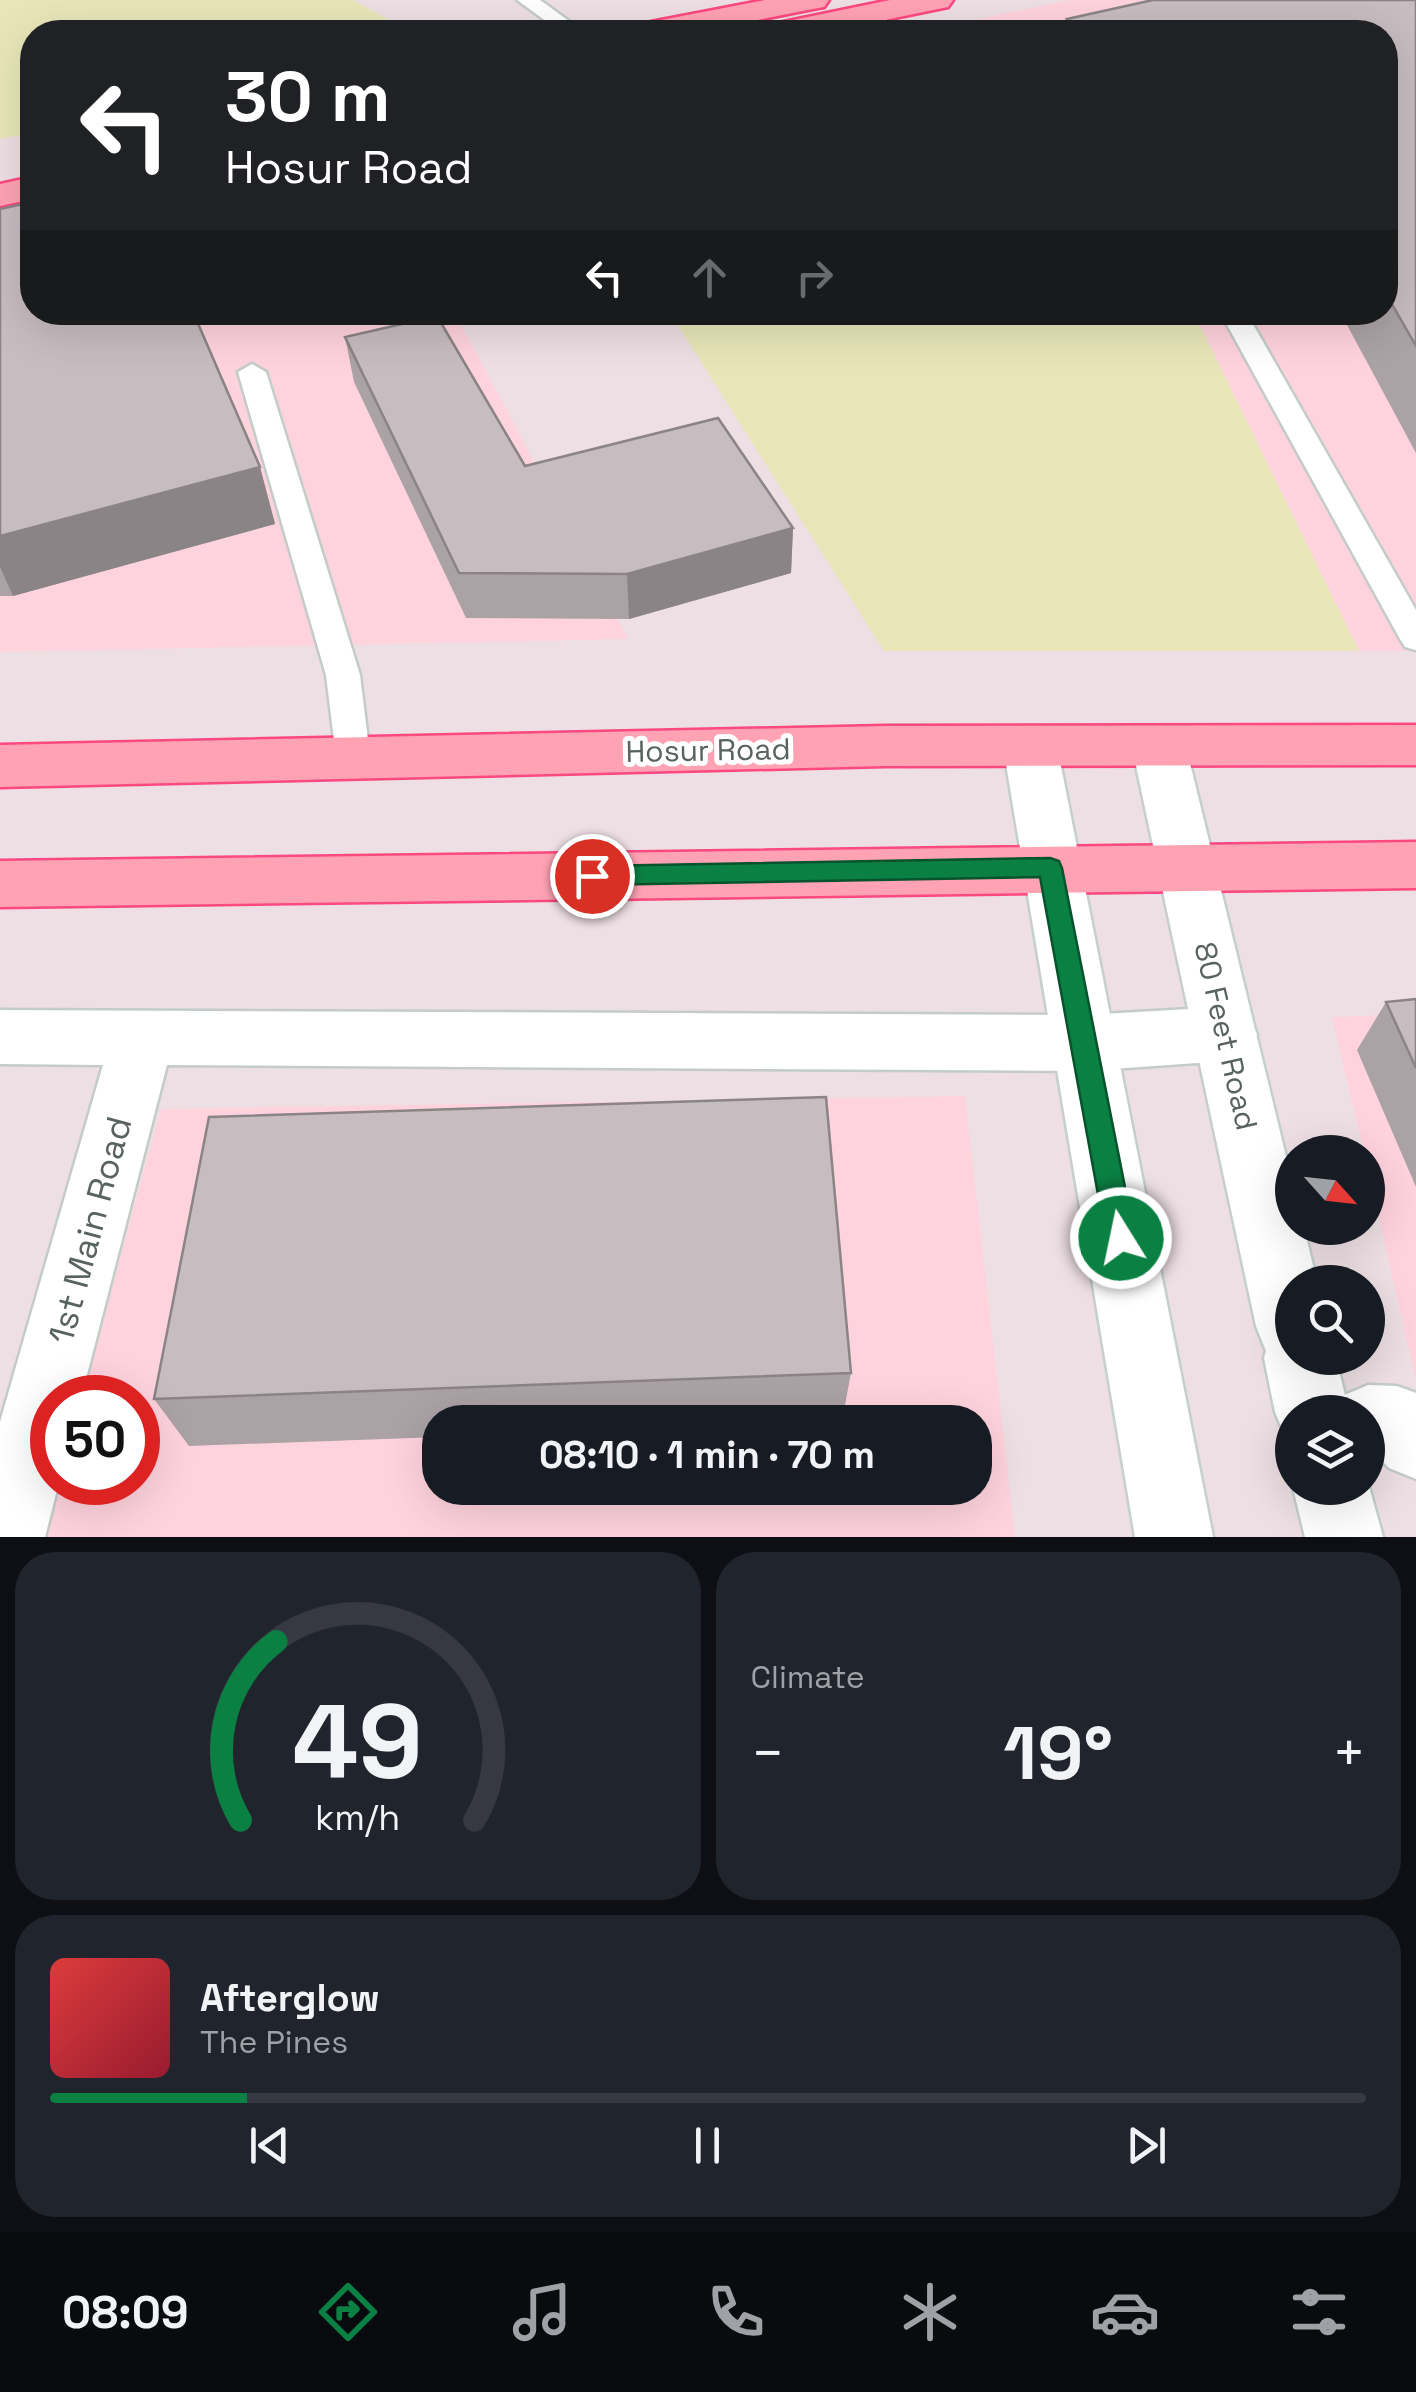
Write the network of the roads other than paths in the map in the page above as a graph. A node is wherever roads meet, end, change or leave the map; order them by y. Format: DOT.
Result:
graph roads {
  1 [pos="526,0"];
  2 [pos="812,0"];
  3 [pos="937,0"];
  4 [pos="867,15"];
  5 [pos="556,20"];
  6 [pos="782,20"];
  7 [pos="794,20"];
  8 [pos="875,20"];
  9 [pos="1240,325"];
  10 [pos="252,372"];
  11 [pos="1416,639"];
  12 [pos="1416,745"];
  13 [pos="1030,746"];
  14 [pos="1159,746"];
  15 [pos="354,756"];
  16 [pos="0,766"];
  17 [pos="1416,864"];
  18 [pos="1050,868"];
  19 [pos="1187,869"];
  20 [pos="0,884"];
  21 [pos="1226,1034"];
  22 [pos="0,1037"];
  23 [pos="142,1038"];
  24 [pos="1084,1043"];
  25 [pos="1278,1265"];
  26 [pos="1385,1423"];
  27 [pos="1416,1440"];
  28 [pos="1336,1505"];
  29 [pos="6,1537"];
  30 [pos="1174,1537"];
  31 [pos="1344,1537"];
  1 -- 5 [label="lane"];
  2 -- 6 [label="main road"];
  3 -- 4 [label="main road"];
  4 -- 7 [label="main road"];
  4 -- 8 [label="lane"];
  9 -- 11 [label="lane"];
  10 -- 15 [label="lane"];
  12 -- 14 [label="main road, Hosur Road"];
  13 -- 14 [label="main road, Hosur Road"];
  13 -- 15 [label="main road, Hosur Road"];
  13 -- 18 [label="street"];
  14 -- 19 [label="street, 80 Feet Road"];
  15 -- 16 [label="main road, Hosur Road"];
  17 -- 19 [label="main road"];
  18 -- 19 [label="main road"];
  18 -- 20 [label="main road"];
  18 -- 24 [label="street"];
  19 -- 21 [label="street, 80 Feet Road"];
  21 -- 24 [label="street"];
  21 -- 25 [label="street, 80 Feet Road"];
  22 -- 23 [label="street"];
  23 -- 24 [label="street"];
  23 -- 29 [label="street, 1st Main Road"];
  24 -- 30 [label="street"];
  26 -- 27 [label="street"];
  28 -- 31 [label="street"];
}
